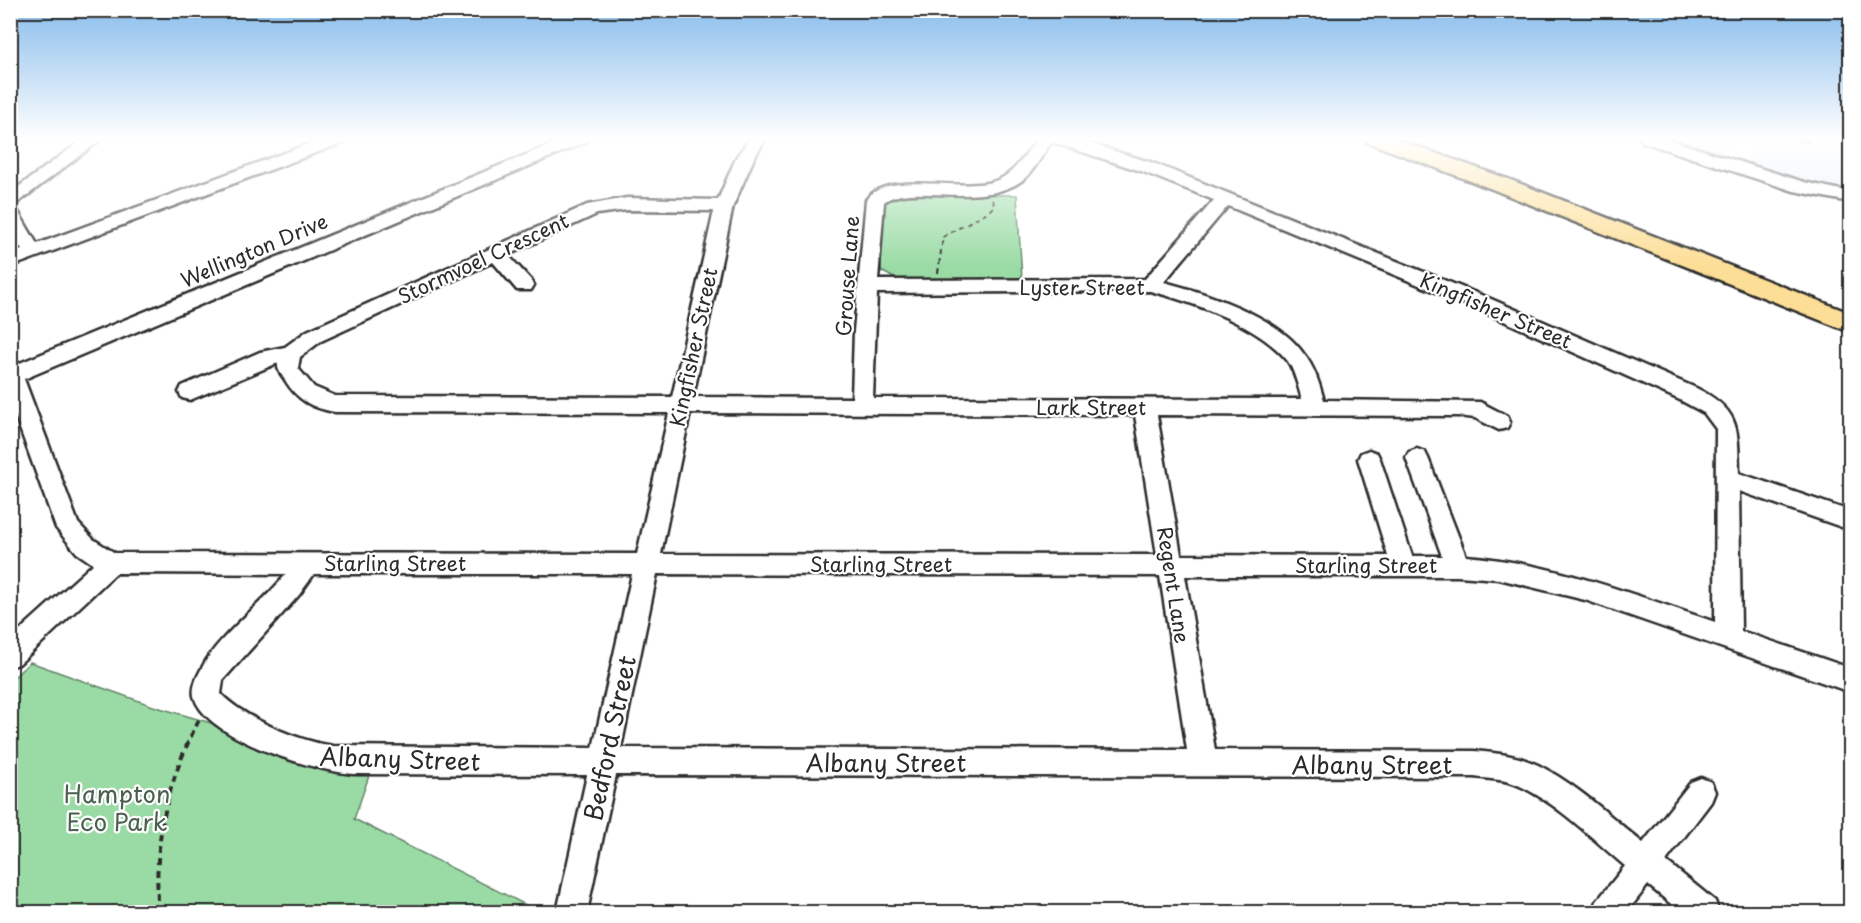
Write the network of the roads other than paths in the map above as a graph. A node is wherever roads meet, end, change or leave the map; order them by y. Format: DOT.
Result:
graph roads {
  1 [pos="38,181"];
  2 [pos="224,181"];
  3 [pos="477,181"];
  4 [pos="735,181"];
  5 [pos="1008,181"];
  6 [pos="1181,181"];
  7 [pos="1490,181"];
  8 [pos="1779,181"];
  9 [pos="1851,197"];
  10 [pos="1225,199"];
  11 [pos="10,202"];
  12 [pos="724,206"];
  13 [pos="10,212"];
  14 [pos="33,253"];
  15 [pos="495,253"];
  16 [pos="10,261"];
  17 [pos="524,285"];
  18 [pos="1150,285"];
  19 [pos="868,287"];
  20 [pos="1851,323"];
  21 [pos="290,354"];
  22 [pos="11,376"];
  23 [pos="190,392"];
  24 [pos="680,405"];
  25 [pos="862,406"];
  26 [pos="1145,407"];
  27 [pos="1316,408"];
  28 [pos="1499,422"];
  29 [pos="1417,458"];
  30 [pos="1369,459"];
  31 [pos="1727,478"];
  32 [pos="1851,520"];
  33 [pos="111,563"];
  34 [pos="308,563"];
  35 [pos="646,563"];
  36 [pos="1171,564"];
  37 [pos="1403,564"];
  38 [pos="1458,566"];
  39 [pos="1728,637"];
  40 [pos="10,656"];
  41 [pos="1851,680"];
  42 [pos="603,763"];
  43 [pos="1203,763"];
  44 [pos="1701,792"];
  45 [pos="1644,864"];
  46 [pos="572,912"];
  47 [pos="1608,912"];
  48 [pos="1704,912"];
  1 -- 11 [label="street"];
  2 -- 14 [label="street"];
  3 -- 22 [label="street, Wellington Drive"];
  4 -- 12 [label="street, Kingfisher Street"];
  5 -- 19 [label="street, Grouse Lane"];
  6 -- 10 [label="street, Kingfisher Street"];
  7 -- 20 [label="main road"];
  8 -- 9 [label="street"];
  10 -- 18 [label="street"];
  10 -- 31 [label="street, Kingfisher Street"];
  12 -- 15 [label="street, Stormvoel Crescent"];
  12 -- 24 [label="street, Kingfisher Street"];
  13 -- 14 [label="street"];
  14 -- 16 [label="street"];
  15 -- 17 [label="street"];
  15 -- 21 [label="street, Stormvoel Crescent"];
  18 -- 19 [label="street, Lyster Street"];
  18 -- 27 [label="street, Lyster Street"];
  19 -- 25 [label="street, Grouse Lane"];
  21 -- 23 [label="street, Stormvoel Crescent"];
  21 -- 24 [label="street"];
  22 -- 33 [label="street"];
  24 -- 25 [label="street, Lark Street"];
  24 -- 35 [label="street, Kingfisher Street"];
  25 -- 26 [label="street, Lark Street"];
  26 -- 27 [label="street, Lark Street"];
  26 -- 36 [label="street, Regent Lane"];
  27 -- 28 [label="street, Lark Street"];
  29 -- 38 [label="street"];
  30 -- 37 [label="street"];
  31 -- 32 [label="street"];
  31 -- 39 [label="street, Kingfisher Street"];
  33 -- 34 [label="street, Starling Street"];
  33 -- 40 [label="street"];
  34 -- 35 [label="street, Starling Street"];
  34 -- 42 [label="street, Albany Street"];
  35 -- 36 [label="street, Starling Street"];
  35 -- 42 [label="street, Bedford Street"];
  36 -- 37 [label="street, Starling Street"];
  36 -- 43 [label="street, Regent Lane"];
  37 -- 38 [label="street, Starling Street"];
  38 -- 39 [label="street, Starling Street"];
  39 -- 41 [label="street, Starling Street"];
  42 -- 43 [label="street, Albany Street"];
  42 -- 46 [label="street, Bedford Street"];
  43 -- 45 [label="street, Albany Street"];
  44 -- 45 [label="street"];
  45 -- 47 [label="street"];
  45 -- 48 [label="street, Albany Street"];
}
